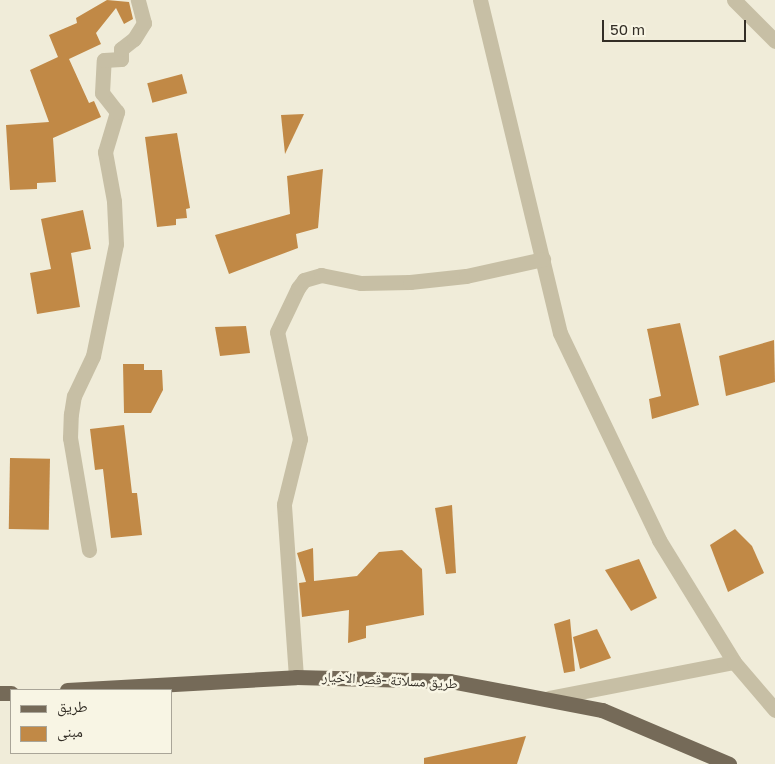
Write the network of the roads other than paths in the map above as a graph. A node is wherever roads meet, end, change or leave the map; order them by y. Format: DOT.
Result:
graph roads {
  1 [pos="138,0"];
  2 [pos="480,0"];
  3 [pos="734,0"];
  4 [pos="775,41"];
  5 [pos="544,259"];
  6 [pos="89,550"];
  7 [pos="734,662"];
  8 [pos="296,677"];
  9 [pos="85,689"];
  10 [pos="549,698"];
  11 [pos="775,710"];
  12 [pos="729,764"];
  1 -- 6 [label="street"];
  2 -- 5 [label="street"];
  3 -- 4 [label="street"];
  5 -- 7 [label="street"];
  5 -- 8 [label="street"];
  7 -- 10 [label="street"];
  7 -- 11 [label="street"];
  8 -- 9 [label="main road, طريق مسلاتة -قصر الاخيار"];
  8 -- 10 [label="main road, طريق مسلاتة -قصر الاخيار"];
  10 -- 12 [label="main road, طريق مسلاتة -قصر الاخيار"];
}
